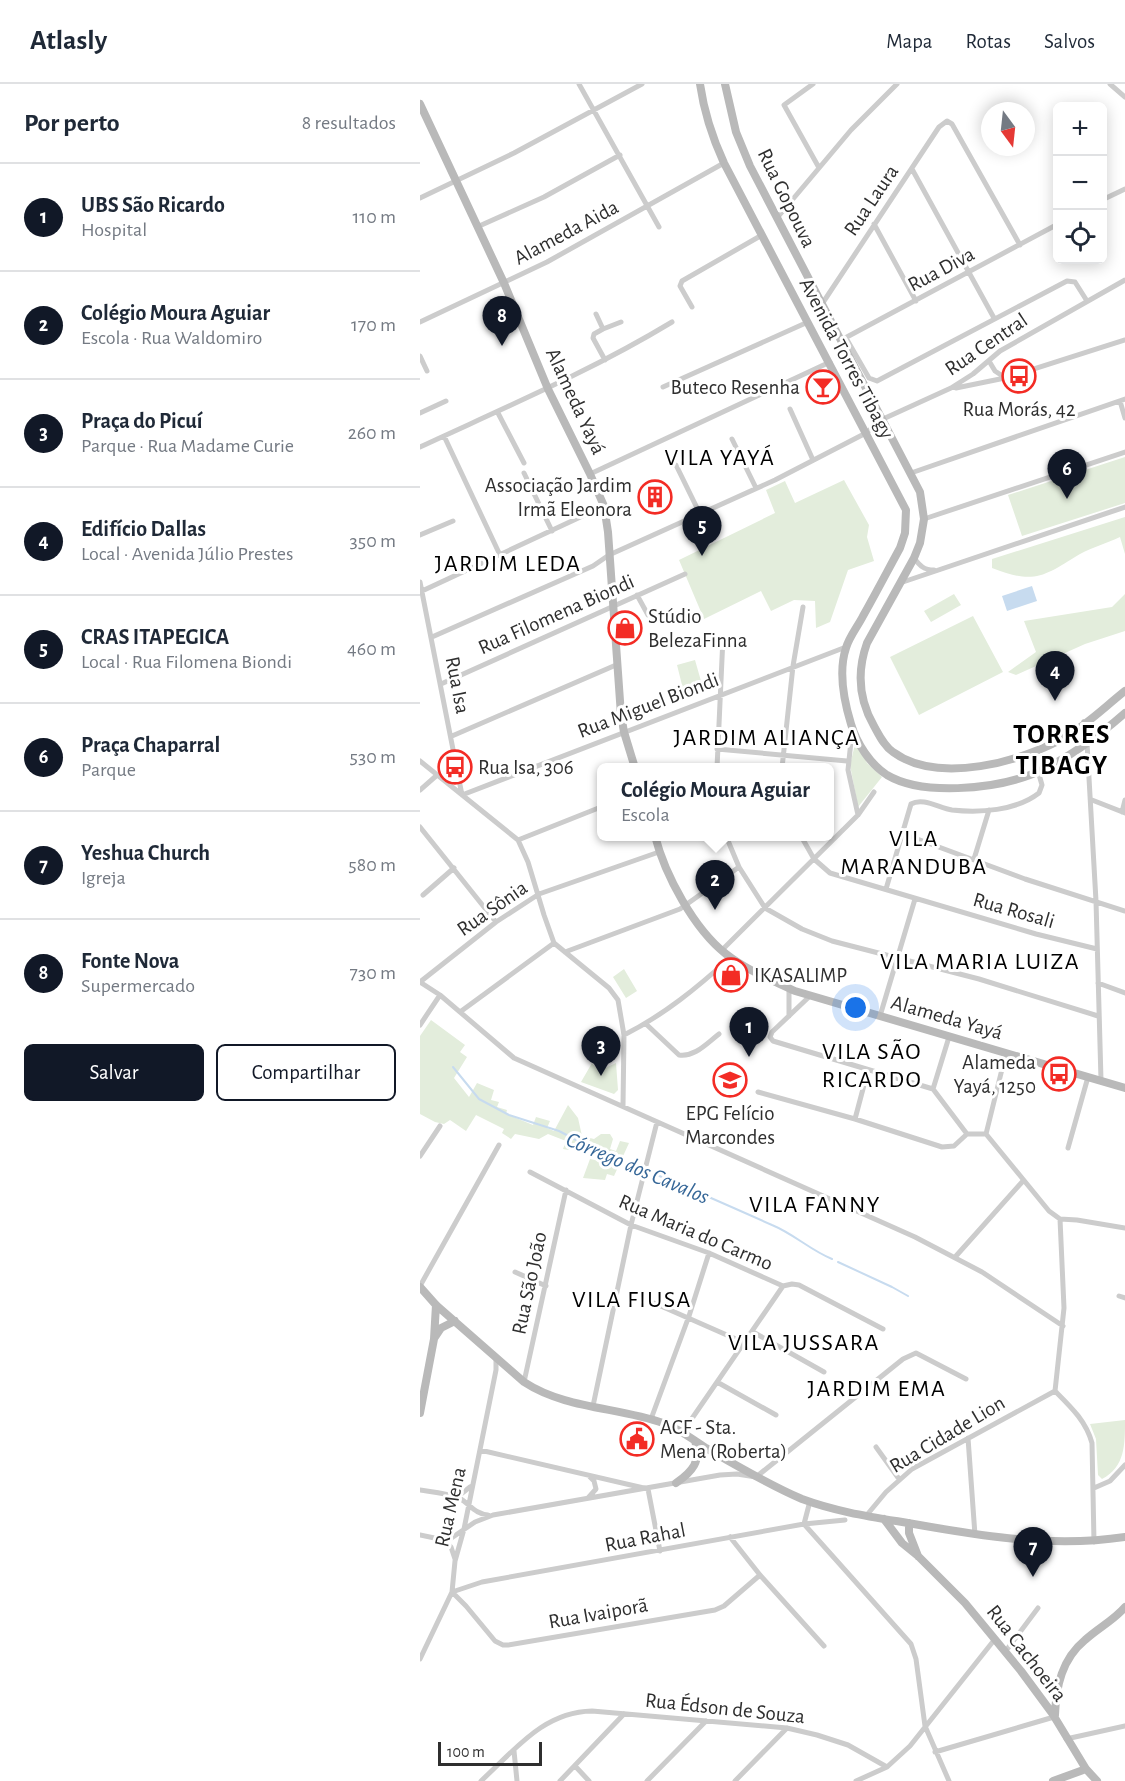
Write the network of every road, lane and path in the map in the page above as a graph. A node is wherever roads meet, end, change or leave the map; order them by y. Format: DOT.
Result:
graph roads {
  1 [pos="579,84"];
  2 [pos="642,84"];
  3 [pos="700,84"];
  4 [pos="724,84"];
  5 [pos="897,84"];
  6 [pos="1110,84"];
  7 [pos="810,85"];
  8 [pos="1125,97"];
  9 [pos="420,104"];
  10 [pos="593,109"];
  11 [pos="620,154"];
  12 [pos="724,163"];
  13 [pos="819,166"];
  14 [pos="912,169"];
  15 [pos="455,181"];
  16 [pos="1125,189"];
  17 [pos="420,198"];
  18 [pos="1107,198"];
  19 [pos="647,206"];
  20 [pos="777,218"];
  21 [pos="874,224"];
  22 [pos="477,227"];
  23 [pos="659,227"];
  24 [pos="1053,227"];
  25 [pos="762,235"];
  26 [pos="1020,245"];
  27 [pos="969,273"];
  28 [pos="1125,280"];
  29 [pos="504,283"];
  30 [pos="916,301"];
  31 [pos="1087,301"];
  32 [pos="821,306"];
  33 [pos="692,307"];
  34 [pos="596,314"];
  35 [pos="994,318"];
  36 [pos="420,322"];
  37 [pos="621,322"];
  38 [pos="672,322"];
  39 [pos="808,322"];
  40 [pos="603,329"];
  41 [pos="842,338"];
  42 [pos="1125,340"];
  43 [pos="420,356"];
  44 [pos="605,360"];
  45 [pos="989,361"];
  46 [pos="830,362"];
  47 [pos="427,371"];
  48 [pos="1005,378"];
  49 [pos="663,387"];
  50 [pos="951,388"];
  51 [pos="548,389"];
  52 [pos="1122,400"];
  53 [pos="446,401"];
  54 [pos="790,409"];
  55 [pos="420,412"];
  56 [pos="498,413"];
  57 [pos="1125,418"];
  58 [pos="883,419"];
  59 [pos="866,434"];
  60 [pos="444,436"];
  61 [pos="732,439"];
  62 [pos="420,447"];
  63 [pos="1125,452"];
  64 [pos="813,460"];
  65 [pos="524,463"];
  66 [pos="676,465"];
  67 [pos="911,472"];
  68 [pos="524,473"];
  69 [pos="590,474"];
  70 [pos="756,488"];
  71 [pos="604,506"];
  72 [pos="1125,507"];
  73 [pos="700,514"];
  74 [pos="924,519"];
  75 [pos="453,521"];
  76 [pos="552,531"];
  77 [pos="420,535"];
  78 [pos="500,555"];
  79 [pos="609,555"];
  80 [pos="914,558"];
  81 [pos="942,569"];
  82 [pos="685,574"];
  83 [pos="420,582"];
  84 [pos="900,583"];
  85 [pos="421,591"];
  86 [pos="638,595"];
  87 [pos="612,606"];
  88 [pos="803,607"];
  89 [pos="648,615"];
  90 [pos="723,637"];
  91 [pos="432,638"];
  92 [pos="846,647"];
  93 [pos="616,665"];
  94 [pos="793,666"];
  95 [pos="441,684"];
  96 [pos="1125,691"];
  97 [pos="721,694"];
  98 [pos="1125,713"];
  99 [pos="1085,723"];
  100 [pos="624,732"];
  101 [pos="1073,732"];
  102 [pos="452,736"];
  103 [pos="851,741"];
  104 [pos="1087,743"];
  105 [pos="717,749"];
  106 [pos="783,755"];
  107 [pos="420,761"];
  108 [pos="847,761"];
  109 [pos="633,763"];
  110 [pos="717,763"];
  111 [pos="782,763"];
  112 [pos="1038,771"];
  113 [pos="436,776"];
  114 [pos="420,790"];
  115 [pos="874,792"];
  116 [pos="462,795"];
  117 [pos="1092,800"];
  118 [pos="1125,800"];
  119 [pos="597,809"];
  120 [pos="989,810"];
  121 [pos="1123,812"];
  122 [pos="858,815"];
  123 [pos="420,827"];
  124 [pos="901,833"];
  125 [pos="518,840"];
  126 [pos="834,840"];
  127 [pos="656,841"];
  128 [pos="728,841"];
  129 [pos="803,841"];
  130 [pos="833,841"];
  131 [pos="659,852"];
  132 [pos="974,859"];
  133 [pos="814,860"];
  134 [pos="739,867"];
  135 [pos="454,868"];
  136 [pos="886,889"];
  137 [pos="539,894"];
  138 [pos="423,895"];
  139 [pos="915,899"];
  140 [pos="1096,901"];
  141 [pos="685,905"];
  142 [pos="765,908"];
  143 [pos="1125,911"];
  144 [pos="496,922"];
  145 [pos="554,943"];
  146 [pos="1097,949"];
  147 [pos="722,950"];
  148 [pos="565,952"];
  149 [pos="731,957"];
  150 [pos="897,957"];
  151 [pos="420,982"];
  152 [pos="1098,983"];
  153 [pos="789,988"];
  154 [pos="1125,993"];
  155 [pos="440,995"];
  156 [pos="811,995"];
  157 [pos="460,1012"];
  158 [pos="789,1016"];
  159 [pos="880,1016"];
  160 [pos="1098,1016"];
  161 [pos="646,1024"];
  162 [pos="420,1025"];
  163 [pos="719,1034"];
  164 [pos="624,1035"];
  165 [pos="949,1037"];
  166 [pos="1006,1053"];
  167 [pos="868,1070"];
  168 [pos="1088,1077"];
  169 [pos="1101,1080"];
  170 [pos="1125,1088"];
  171 [pos="933,1089"];
  172 [pos="758,1092"];
  173 [pos="623,1106"];
  174 [pos="855,1119"];
  175 [pos="657,1122"];
  176 [pos="440,1126"];
  177 [pos="967,1134"];
  178 [pos="986,1134"];
  179 [pos="500,1145"];
  180 [pos="1068,1148"];
  181 [pos="420,1156"];
  182 [pos="530,1172"];
  183 [pos="1023,1181"];
  184 [pos="566,1190"];
  185 [pos="1060,1220"];
  186 [pos="631,1225"];
  187 [pos="1125,1228"];
  188 [pos="709,1253"];
  189 [pos="956,1256"];
  190 [pos="515,1272"];
  191 [pos="546,1286"];
  192 [pos="783,1286"];
  193 [pos="420,1287"];
  194 [pos="654,1303"];
  195 [pos="436,1305"];
  196 [pos="689,1316"];
  197 [pos="455,1320"];
  198 [pos="1063,1326"];
  199 [pos="883,1329"];
  200 [pos="753,1332"];
  201 [pos="434,1339"];
  202 [pos="746,1343"];
  203 [pos="496,1357"];
  204 [pos="824,1372"];
  205 [pos="966,1379"];
  206 [pos="524,1382"];
  207 [pos="717,1382"];
  208 [pos="1055,1391"];
  209 [pos="593,1406"];
  210 [pos="420,1413"];
  211 [pos="776,1415"];
  212 [pos="651,1419"];
  213 [pos="682,1433"];
  214 [pos="969,1438"];
  215 [pos="695,1441"];
  216 [pos="876,1447"];
  217 [pos="480,1450"];
  218 [pos="1125,1465"];
  219 [pos="590,1476"];
  220 [pos="756,1477"];
  221 [pos="899,1479"];
  222 [pos="472,1482"];
  223 [pos="676,1483"];
  224 [pos="1094,1488"];
  225 [pos="648,1489"];
  226 [pos="420,1490"];
  227 [pos="450,1495"];
  228 [pos="587,1499"];
  229 [pos="806,1503"];
  230 [pos="468,1506"];
  231 [pos="493,1515"];
  232 [pos="866,1516"];
  233 [pos="884,1519"];
  234 [pos="845,1520"];
  235 [pos="909,1523"];
  236 [pos="804,1524"];
  237 [pos="464,1529"];
  238 [pos="420,1535"];
  239 [pos="975,1535"];
  240 [pos="730,1537"];
  241 [pos="1125,1538"];
  242 [pos="444,1540"];
  243 [pos="1094,1542"];
  244 [pos="660,1551"];
  245 [pos="918,1556"];
  246 [pos="455,1561"];
  247 [pos="760,1575"];
  248 [pos="452,1592"];
  249 [pos="1125,1607"];
  250 [pos="1038,1608"];
  251 [pos="995,1639"];
  252 [pos="824,1646"];
  253 [pos="1005,1652"];
  254 [pos="420,1659"];
  255 [pos="624,1714"];
  256 [pos="1054,1717"];
  257 [pos="706,1721"];
  258 [pos="925,1726"];
  259 [pos="1125,1726"];
  260 [pos="787,1728"];
  261 [pos="1066,1739"];
  262 [pos="514,1751"];
  263 [pos="935,1752"];
  264 [pos="576,1767"];
  265 [pos="887,1767"];
  266 [pos="1086,1769"];
  267 [pos="481,1781"];
  268 [pos="517,1781"];
  269 [pos="560,1781"];
  270 [pos="589,1781"];
  271 [pos="647,1781"];
  272 [pos="735,1781"];
  273 [pos="856,1781"];
  274 [pos="949,1781"];
  275 [pos="1053,1781"];
  276 [pos="1097,1781"];
  1 -- 10 [label="street"];
  2 -- 10 [label="street"];
  3 -- 12 [label="main road, Avenida Torres Tibagy"];
  4 -- 20 [label="main road, Rua Gopouva"];
  5 -- 13 [label="street"];
  6 -- 8 [label="street"];
  7 -- 13 [label="street"];
  9 -- 15 [label="main road, Alameda Yayá"];
  10 -- 11 [label="street"];
  10 -- 15 [label="street"];
  11 -- 19 [label="street"];
  11 -- 22 [label="street"];
  12 -- 19 [label="street, Alameda Aida"];
  12 -- 25 [label="main road, Avenida Torres Tibagy"];
  13 -- 20 [label="street"];
  14 -- 21 [label="street, Rua Laura"];
  14 -- 26 [label="street, Rua Laura"];
  14 -- 27 [label="street"];
  15 -- 17 [label="street"];
  15 -- 22 [label="main road, Alameda Yayá"];
  16 -- 18 [label="street"];
  19 -- 23 [label="street"];
  19 -- 29 [label="street, Alameda Aida"];
  20 -- 32 [label="main road, Rua Gopouva"];
  21 -- 30 [label="street"];
  21 -- 32 [label="street, Rua Laura"];
  22 -- 29 [label="main road, Alameda Yayá"];
  24 -- 26 [label="street, Rua Diva"];
  25 -- 33 [label="street"];
  25 -- 39 [label="main road, Avenida Torres Tibagy"];
  26 -- 27 [label="street, Rua Diva"];
  27 -- 30 [label="street, Rua Diva"];
  27 -- 35 [label="street"];
  28 -- 31 [label="street, Rua Central"];
  29 -- 36 [label="street, Alameda Aida"];
  29 -- 51 [label="main road, Alameda Yayá"];
  30 -- 41 [label="street, Rua Diva"];
  31 -- 35 [label="street"];
  31 -- 45 [label="street, Rua Central"];
  32 -- 41 [label="main road, Rua Gopouva"];
  34 -- 40 [label="street"];
  35 -- 41 [label="street"];
  37 -- 40 [label="street"];
  38 -- 44 [label="street"];
  39 -- 46 [label="main road, Avenida Torres Tibagy"];
  39 -- 49 [label="street"];
  40 -- 44 [label="street"];
  41 -- 58 [label="main road, Rua Gopouva"];
  42 -- 48 [label="street"];
  43 -- 47 [label="street"];
  44 -- 51 [label="street"];
  45 -- 48 [label="street"];
  45 -- 50 [label="street, Rua Central"];
  46 -- 59 [label="main road, Avenida Torres Tibagy"];
  46 -- 69 [label="street"];
  48 -- 50 [label="street"];
  50 -- 58 [label="street, Rua Central"];
  51 -- 56 [label="street"];
  51 -- 69 [label="main road, Alameda Yayá"];
  52 -- 57 [label="street"];
  52 -- 67 [label="street"];
  53 -- 55 [label="street"];
  54 -- 64 [label="street"];
  56 -- 60 [label="street"];
  56 -- 65 [label="street"];
  58 -- 59 [label="street, Rua Central"];
  58 -- 67 [label="main road, Rua Gopouva"];
  59 -- 64 [label="street, Rua Central"];
  59 -- 92 [label="main road, Avenida Torres Tibagy"];
  60 -- 62 [label="street"];
  60 -- 78 [label="street"];
  61 -- 70 [label="street"];
  63 -- 74 [label="street"];
  64 -- 70 [label="street, Rua Central"];
  66 -- 73 [label="street"];
  67 -- 74 [label="main road, Rua Gopouva"];
  68 -- 76 [label="street"];
  69 -- 71 [label="main road, Alameda Yayá"];
  70 -- 73 [label="street, Rua Central"];
  71 -- 76 [label="street"];
  71 -- 79 [label="main road, Alameda Yayá"];
  72 -- 81 [label="street"];
  73 -- 79 [label="street, Rua Central"];
  74 -- 80 [label="main road, Rua Gopouva"];
  75 -- 77 [label="street"];
  76 -- 78 [label="street"];
  78 -- 85 [label="street"];
  79 -- 87 [label="main road, Alameda Yayá"];
  79 -- 91 [label="street, Rua Central"];
  80 -- 81 [label="street"];
  80 -- 84 [label="main road, Rua Gopouva"];
  81 -- 84 [label="street"];
  82 -- 86 [label="street, Rua Filomena Biondi"];
  83 -- 85 [label="street, Rua Isa"];
  84 -- 101 [label="main road, Rua Gopouva"];
  85 -- 91 [label="street, Rua Isa"];
  86 -- 87 [label="street, Rua Filomena Biondi"];
  86 -- 89 [label="street"];
  87 -- 93 [label="main road, Alameda Yayá"];
  87 -- 95 [label="street, Rua Filomena Biondi"];
  88 -- 94 [label="street"];
  90 -- 97 [label="street"];
  91 -- 95 [label="street, Rua Isa"];
  92 -- 94 [label="street, Rua Miguel Biondi"];
  92 -- 112 [label="main road"];
  93 -- 100 [label="main road, Alameda Yayá"];
  93 -- 102 [label="street"];
  94 -- 97 [label="street, Rua Miguel Biondi"];
  94 -- 106 [label="street"];
  95 -- 102 [label="street, Rua Isa"];
  96 -- 99 [label="main road, Rua Gopouva"];
  97 -- 100 [label="street, Rua Miguel Biondi"];
  97 -- 105 [label="street"];
  98 -- 104 [label="main road"];
  99 -- 101 [label="main road, Rua Gopouva"];
  99 -- 104 [label="main road"];
  100 -- 109 [label="main road, Alameda Yayá"];
  100 -- 116 [label="street, Rua Miguel Biondi"];
  101 -- 104 [label="main road"];
  102 -- 116 [label="street, Rua Isa"];
  103 -- 108 [label="street"];
  104 -- 112 [label="main road"];
  104 -- 117 [label="street"];
  105 -- 106 [label="street"];
  105 -- 110 [label="street"];
  106 -- 108 [label="street"];
  106 -- 111 [label="street"];
  107 -- 113 [label="street"];
  108 -- 122 [label="street"];
  112 -- 120 [label="street"];
  113 -- 114 [label="street"];
  113 -- 116 [label="street"];
  115 -- 122 [label="street"];
  116 -- 125 [label="street"];
  117 -- 121 [label="street"];
  117 -- 140 [label="street"];
  118 -- 121 [label="street"];
  119 -- 125 [label="street"];
  120 -- 124 [label="street"];
  120 -- 132 [label="street"];
  122 -- 126 [label="street"];
  123 -- 135 [label="street"];
  124 -- 132 [label="street"];
  124 -- 136 [label="street"];
  125 -- 137 [label="street"];
  127 -- 131 [label="main road, Alameda Yayá"];
  128 -- 134 [label="street"];
  129 -- 133 [label="street, Rua Rosali"];
  130 -- 133 [label="street"];
  131 -- 137 [label="street, Rua Sônia"];
  131 -- 141 [label="main road, Alameda Yayá"];
  132 -- 140 [label="street"];
  133 -- 136 [label="street, Rua Rosali"];
  133 -- 142 [label="street"];
  134 -- 141 [label="street"];
  134 -- 142 [label="street"];
  135 -- 138 [label="street"];
  135 -- 144 [label="street"];
  136 -- 139 [label="street, Rua Rosali"];
  137 -- 144 [label="street, Rua Sônia"];
  137 -- 145 [label="street"];
  139 -- 146 [label="street, Rua Rosali"];
  139 -- 150 [label="street"];
  140 -- 143 [label="street"];
  140 -- 146 [label="street"];
  141 -- 147 [label="main road, Alameda Yayá"];
  141 -- 148 [label="street"];
  142 -- 147 [label="street"];
  142 -- 150 [label="street"];
  144 -- 151 [label="street, Rua Sônia"];
  145 -- 148 [label="street"];
  145 -- 157 [label="street"];
  146 -- 152 [label="street"];
  147 -- 149 [label="main road, Alameda Yayá"];
  148 -- 164 [label="street"];
  149 -- 153 [label="main road, Alameda Yayá"];
  149 -- 161 [label="street"];
  150 -- 159 [label="street"];
  150 -- 160 [label="street"];
  151 -- 155 [label="street"];
  152 -- 154 [label="street"];
  152 -- 160 [label="street"];
  153 -- 156 [label="main road, Alameda Yayá"];
  153 -- 158 [label="street"];
  155 -- 157 [label="street"];
  155 -- 162 [label="street"];
  156 -- 158 [label="street"];
  156 -- 159 [label="main road, Alameda Yayá"];
  157 -- 173 [label="street"];
  158 -- 167 [label="street"];
  159 -- 165 [label="main road, Alameda Yayá"];
  160 -- 169 [label="street"];
  161 -- 163 [label="street"];
  161 -- 164 [label="street"];
  164 -- 173 [label="street"];
  165 -- 166 [label="main road, Alameda Yayá"];
  165 -- 171 [label="street"];
  166 -- 168 [label="main road, Alameda Yayá"];
  166 -- 178 [label="street"];
  167 -- 171 [label="street"];
  167 -- 174 [label="street"];
  168 -- 169 [label="main road, Alameda Yayá"];
  168 -- 180 [label="street"];
  169 -- 170 [label="main road, Alameda Yayá"];
  171 -- 177 [label="street"];
  172 -- 174 [label="street"];
  173 -- 175 [label="street"];
  174 -- 177 [label="street"];
  175 -- 186 [label="street"];
  175 -- 189 [label="street"];
  176 -- 181 [label="street"];
  177 -- 178 [label="street"];
  178 -- 183 [label="street"];
  179 -- 193 [label="street"];
  182 -- 184 [label="street, Rua Maria do Carmo"];
  183 -- 185 [label="street"];
  183 -- 189 [label="street"];
  184 -- 186 [label="street, Rua Maria do Carmo"];
  184 -- 191 [label="street, Rua São João"];
  185 -- 187 [label="street"];
  185 -- 198 [label="street"];
  186 -- 188 [label="street, Rua Maria do Carmo"];
  186 -- 209 [label="street"];
  188 -- 192 [label="street, Rua Maria do Carmo"];
  188 -- 196 [label="street"];
  189 -- 198 [label="street"];
  190 -- 191 [label="street"];
  191 -- 206 [label="street, Rua São João"];
  192 -- 199 [label="street, Rua Maria do Carmo"];
  192 -- 200 [label="street"];
  193 -- 195 [label="main road"];
  194 -- 196 [label="street"];
  195 -- 197 [label="main road"];
  195 -- 201 [label="main road"];
  196 -- 202 [label="street"];
  196 -- 212 [label="street"];
  197 -- 201 [label="main road"];
  197 -- 203 [label="main road"];
  198 -- 208 [label="street"];
  200 -- 202 [label="street"];
  200 -- 204 [label="street"];
  201 -- 210 [label="main road"];
  202 -- 207 [label="street"];
  203 -- 206 [label="main road"];
  203 -- 217 [label="street, Rua Mena"];
  205 -- 220 [label="street"];
  206 -- 209 [label="main road"];
  207 -- 211 [label="street"];
  207 -- 213 [label="street"];
  208 -- 214 [label="street, Rua Cidade Lion"];
  208 -- 224 [label="street"];
  209 -- 212 [label="main road"];
  212 -- 213 [label="main road"];
  213 -- 215 [label="main road"];
  214 -- 221 [label="street, Rua Cidade Lion"];
  214 -- 239 [label="street"];
  215 -- 220 [label="main road"];
  215 -- 223 [label="main road"];
  216 -- 221 [label="street"];
  217 -- 219 [label="street"];
  217 -- 222 [label="street, Rua Mena"];
  218 -- 224 [label="street"];
  219 -- 225 [label="street"];
  219 -- 228 [label="street"];
  220 -- 223 [label="street"];
  220 -- 229 [label="main road"];
  221 -- 232 [label="street, Rua Cidade Lion"];
  222 -- 227 [label="street"];
  222 -- 230 [label="street, Rua Mena"];
  223 -- 225 [label="street"];
  224 -- 243 [label="street"];
  225 -- 228 [label="street"];
  225 -- 244 [label="street"];
  226 -- 227 [label="street"];
  227 -- 230 [label="street"];
  228 -- 231 [label="street"];
  229 -- 232 [label="main road"];
  229 -- 236 [label="street"];
  230 -- 231 [label="street"];
  230 -- 237 [label="street, Rua Mena"];
  231 -- 237 [label="street"];
  232 -- 233 [label="main road"];
  233 -- 235 [label="main road"];
  233 -- 245 [label="main road, Rua Cachoeira"];
  234 -- 236 [label="street, Rua Rahal"];
  235 -- 239 [label="main road"];
  235 -- 245 [label="main road, Rua Cachoeira"];
  236 -- 240 [label="street, Rua Rahal"];
  236 -- 258 [label="street"];
  237 -- 242 [label="street"];
  237 -- 246 [label="street, Rua Mena"];
  238 -- 242 [label="street"];
  239 -- 243 [label="main road"];
  240 -- 244 [label="street, Rua Rahal"];
  240 -- 247 [label="street"];
  241 -- 243 [label="main road"];
  242 -- 246 [label="street"];
  244 -- 248 [label="street, Rua Rahal"];
  245 -- 251 [label="main road, Rua Cachoeira"];
  246 -- 248 [label="street, Rua Mena"];
  247 -- 248 [label="street, Rua Ivaiporã"];
  247 -- 252 [label="street"];
  248 -- 254 [label="street, Rua Mena"];
  249 -- 256 [label="main road"];
  250 -- 253 [label="street"];
  251 -- 253 [label="main road, Rua Cachoeira"];
  251 -- 258 [label="street"];
  253 -- 256 [label="main road, Rua Cachoeira"];
  255 -- 257 [label="street, Rua Édson de Souza"];
  255 -- 262 [label="street, Rua Édson de Souza"];
  255 -- 264 [label="street"];
  256 -- 261 [label="main road, Rua Cachoeira"];
  256 -- 263 [label="street"];
  257 -- 260 [label="street, Rua Édson de Souza"];
  257 -- 271 [label="street"];
  258 -- 263 [label="street"];
  258 -- 265 [label="street"];
  259 -- 261 [label="street"];
  260 -- 265 [label="street, Rua Édson de Souza"];
  260 -- 272 [label="street"];
  261 -- 266 [label="main road, Rua Cachoeira"];
  262 -- 267 [label="street, Rua Édson de Souza"];
  262 -- 268 [label="street"];
  263 -- 274 [label="street"];
  264 -- 269 [label="street"];
  264 -- 270 [label="street"];
  265 -- 273 [label="street"];
  266 -- 275 [label="main road"];
  266 -- 276 [label="main road, Rua Cachoeira"];
}
